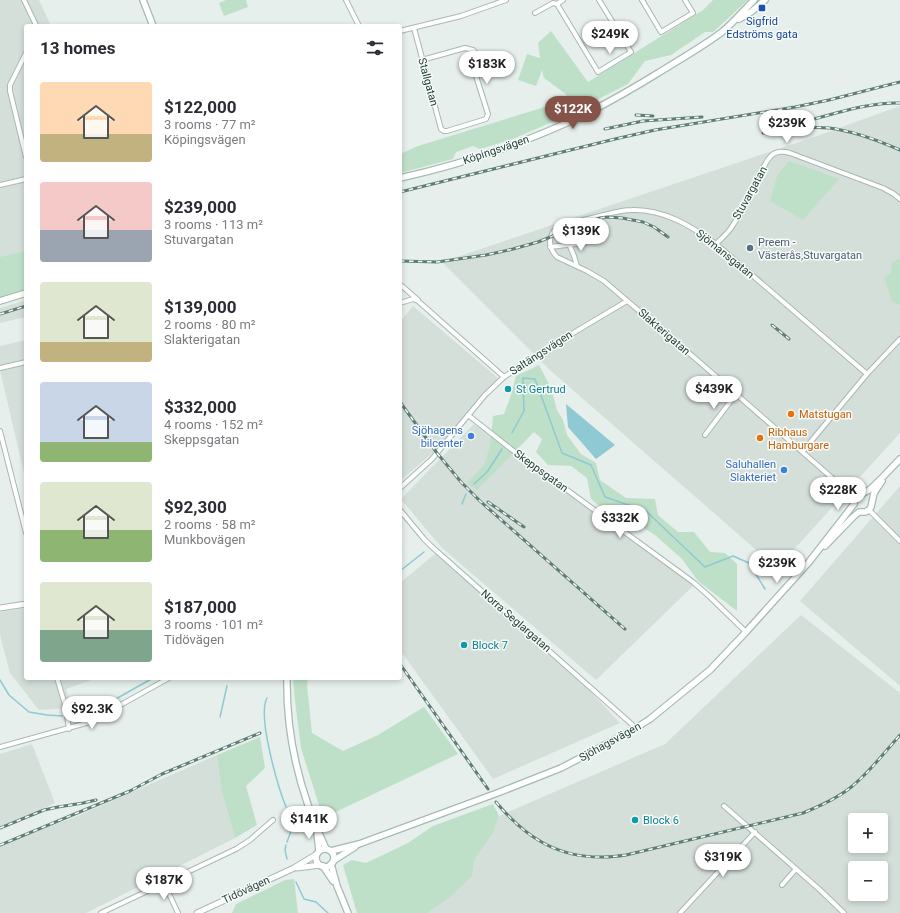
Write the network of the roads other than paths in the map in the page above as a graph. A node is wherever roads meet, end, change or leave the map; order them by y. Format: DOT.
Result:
graph roads {
  1 [pos="24,0"];
  2 [pos="143,0"];
  3 [pos="346,0"];
  4 [pos="506,0"];
  5 [pos="563,0"];
  6 [pos="599,0"];
  7 [pos="642,0"];
  8 [pos="685,0"];
  9 [pos="754,0"];
  10 [pos="765,0"];
  11 [pos="557,4"];
  12 [pos="535,13"];
  13 [pos="732,23"];
  14 [pos="35,24"];
  15 [pos="152,24"];
  16 [pos="358,24"];
  17 [pos="414,28"];
  18 [pos="402,31"];
  19 [pos="24,57"];
  20 [pos="422,60"];
  21 [pos="24,149"];
  22 [pos="402,178"];
  23 [pos="24,179"];
  24 [pos="0,185"];
  25 [pos="900,199"];
  26 [pos="584,243"];
  27 [pos="569,244"];
  28 [pos="716,244"];
  29 [pos="551,249"];
  30 [pos="577,266"];
  31 [pos="402,286"];
  32 [pos="24,294"];
  33 [pos="0,301"];
  34 [pos="418,301"];
  35 [pos="627,301"];
  36 [pos="402,303"];
  37 [pos="900,339"];
  38 [pos="24,362"];
  39 [pos="0,368"];
  40 [pos="867,374"];
  41 [pos="504,377"];
  42 [pos="736,394"];
  43 [pos="468,415"];
  44 [pos="0,431"];
  45 [pos="705,435"];
  46 [pos="803,451"];
  47 [pos="900,458"];
  48 [pos="888,471"];
  49 [pos="402,486"];
  50 [pos="863,494"];
  51 [pos="855,498"];
  52 [pos="872,501"];
  53 [pos="854,504"];
  54 [pos="869,510"];
  55 [pos="402,512"];
  56 [pos="860,512"];
  57 [pos="24,525"];
  58 [pos="900,541"];
  59 [pos="809,562"];
  60 [pos="24,604"];
  61 [pos="0,608"];
  62 [pos="746,632"];
  63 [pos="58,680"];
  64 [pos="165,680"];
  65 [pos="287,680"];
  66 [pos="636,728"];
  67 [pos="69,729"];
  68 [pos="0,746"];
  69 [pos="724,806"];
  70 [pos="273,820"];
  71 [pos="316,827"];
  72 [pos="755,832"];
  73 [pos="359,844"];
  74 [pos="328,850"];
  75 [pos="318,853"];
  76 [pos="332,862"];
  77 [pos="322,865"];
  78 [pos="294,868"];
  79 [pos="796,869"];
  80 [pos="164,883"];
  81 [pos="782,885"];
  82 [pos="337,886"];
  83 [pos="101,913"];
  84 [pos="178,913"];
  85 [pos="197,913"];
  86 [pos="348,913"];
  87 [pos="680,913"];
  88 [pos="844,913"];
  1 -- 14 [label="street"];
  2 -- 15 [label="main road"];
  3 -- 16 [label="street"];
  4 -- 17 [label="street"];
  5 -- 11 [label="street"];
  6 -- 11 [label="street"];
  7 -- 8 [label="street"];
  9 -- 13 [label="main road, Köpingsvägen"];
  10 -- 13 [label="main road, Köpingsvägen"];
  11 -- 12 [label="street"];
  13 -- 22 [label="main road, Köpingsvägen"];
  17 -- 18 [label="street"];
  17 -- 20 [label="street, Stallgatan"];
  19 -- 21 [label="street"];
  20 -- 20 [label="street, Stallgatan"];
  23 -- 24 [label="street"];
  25 -- 28 [label="street, Stuvargatan"];
  26 -- 27 [label="street"];
  27 -- 29 [label="street"];
  27 -- 30 [label="street"];
  28 -- 29 [label="street, Sjömansgatan"];
  28 -- 40 [label="street, Sjömansgatan"];
  29 -- 30 [label="street, Slakterigatan"];
  30 -- 35 [label="street, Slakterigatan"];
  31 -- 34 [label="street"];
  32 -- 33 [label="main road"];
  34 -- 36 [label="street"];
  34 -- 41 [label="street"];
  35 -- 41 [label="street, Saltängsvägen"];
  35 -- 42 [label="street, Slakterigatan"];
  37 -- 40 [label="street"];
  38 -- 39 [label="street"];
  40 -- 46 [label="street"];
  41 -- 43 [label="street, Saltängsvägen"];
  42 -- 45 [label="street"];
  42 -- 46 [label="street, Slakterigatan"];
  43 -- 49 [label="street, Saltängsvägen"];
  43 -- 62 [label="street, Skeppsgatan"];
  44 -- 57 [label="street"];
  46 -- 51 [label="street, Slakterigatan"];
  47 -- 48 [label="main road"];
  48 -- 50 [label="main road"];
  48 -- 52 [label="main road"];
  50 -- 51 [label="main road"];
  50 -- 52 [label="main road"];
  51 -- 53 [label="main road, Sjöhagsvägen"];
  52 -- 54 [label="main road"];
  53 -- 56 [label="main road"];
  53 -- 59 [label="main road, Sjöhagsvägen"];
  54 -- 56 [label="main road, Sjöhagsvägen"];
  54 -- 58 [label="street"];
  55 -- 66 [label="street, Norra Seglargatan"];
  56 -- 59 [label="main road, Sjöhagsvägen"];
  59 -- 62 [label="main road, Sjöhagsvägen"];
  60 -- 61 [label="street"];
  62 -- 66 [label="main road, Sjöhagsvägen"];
  63 -- 67 [label="street"];
  64 -- 67 [label="street"];
  65 -- 71 [label="main road"];
  66 -- 73 [label="main road, Sjöhagsvägen"];
  67 -- 68 [label="street"];
  69 -- 72 [label="street"];
  70 -- 80 [label="street"];
  71 -- 74 [label="main road"];
  71 -- 75 [label="main road"];
  72 -- 79 [label="street"];
  72 -- 87 [label="street"];
  73 -- 74 [label="main road, Sjöhagsvägen"];
  73 -- 76 [label="main road, Sjöhagsvägen"];
  74 -- 75 [label="main road"];
  74 -- 76 [label="main road"];
  75 -- 77 [label="main road"];
  75 -- 78 [label="street, Tidövägen"];
  76 -- 77 [label="main road"];
  76 -- 82 [label="main road"];
  77 -- 78 [label="street, Tidövägen"];
  77 -- 82 [label="main road"];
  78 -- 85 [label="street, Tidövägen"];
  79 -- 81 [label="street"];
  79 -- 88 [label="street"];
  80 -- 83 [label="street"];
  80 -- 84 [label="street"];
  82 -- 86 [label="main road"];
}
